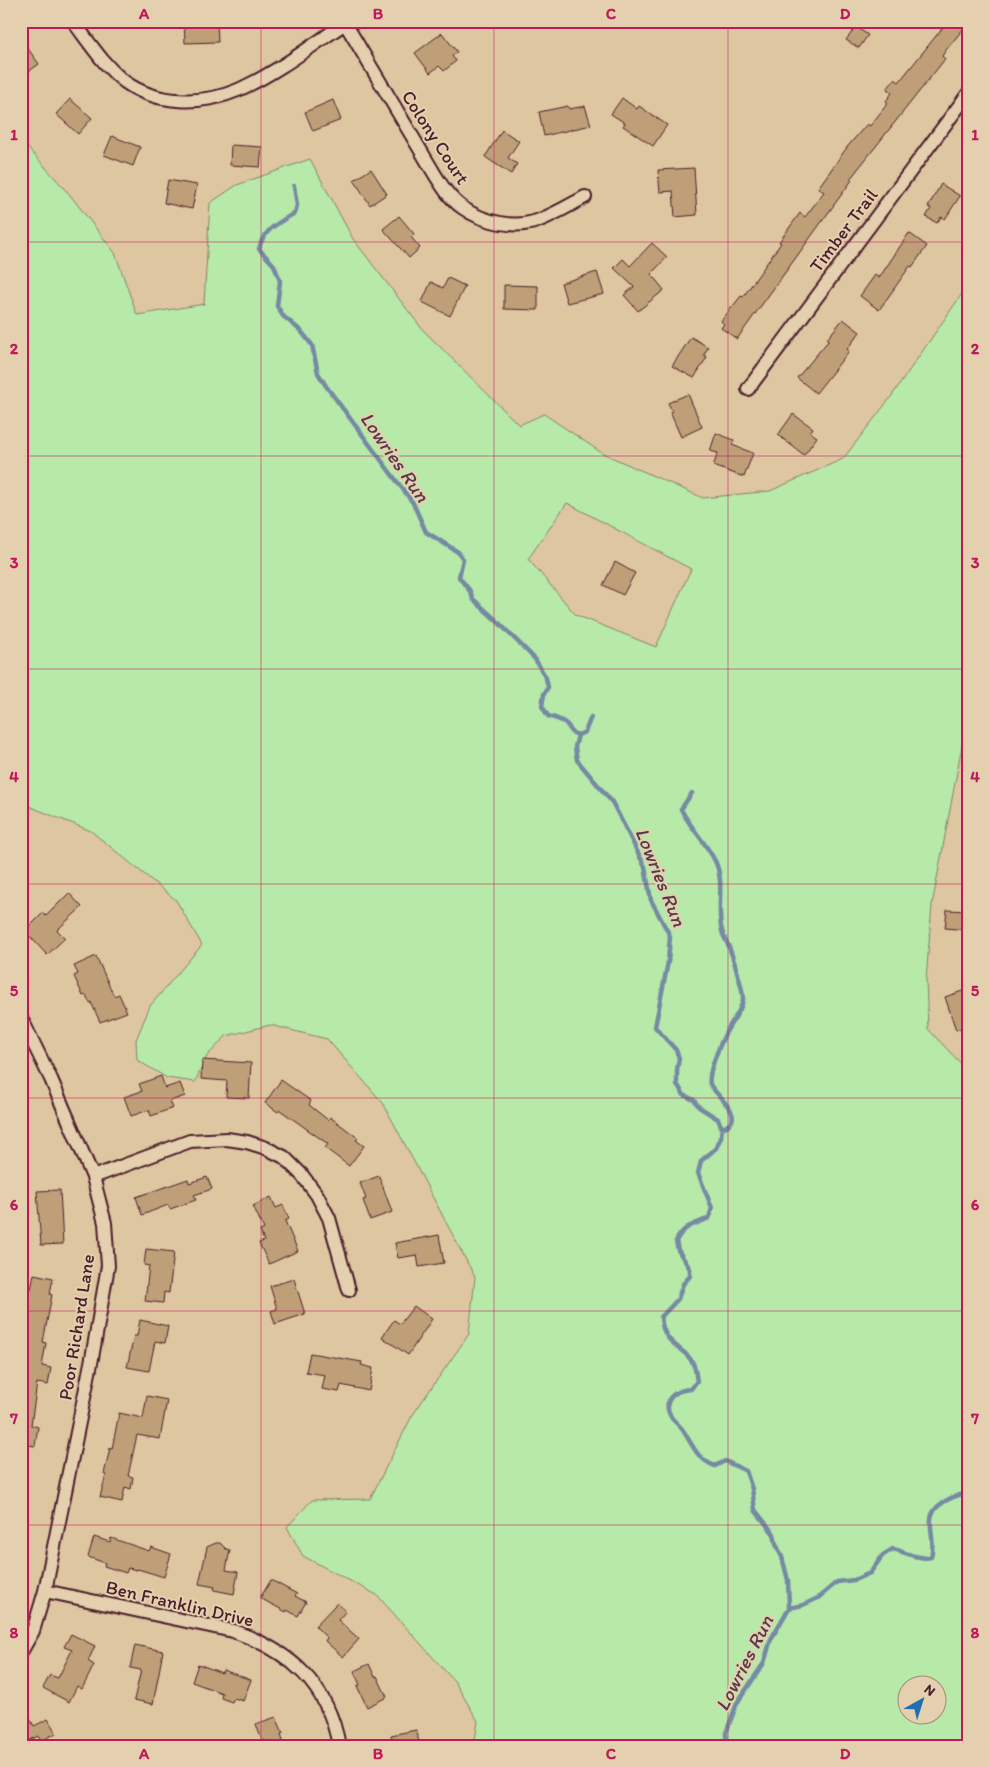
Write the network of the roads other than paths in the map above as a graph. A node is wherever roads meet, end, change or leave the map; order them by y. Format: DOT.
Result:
graph roads {
  1 [pos="73,21"];
  2 [pos="346,22"];
  3 [pos="968,94"];
  4 [pos="585,197"];
  5 [pos="748,389"];
  6 [pos="21,1018"];
  7 [pos="93,1177"];
  8 [pos="349,1290"];
  9 [pos="45,1591"];
  10 [pos="21,1652"];
  11 [pos="339,1746"];
  1 -- 2 [label="street"];
  2 -- 4 [label="street, Colony Court"];
  3 -- 5 [label="street, Timber Trail"];
  6 -- 7 [label="street, Poor Richard Lane"];
  7 -- 8 [label="street"];
  7 -- 9 [label="street, Poor Richard Lane"];
  9 -- 10 [label="street, Poor Richard Lane"];
  9 -- 11 [label="street, Ben Franklin Drive"];
}
